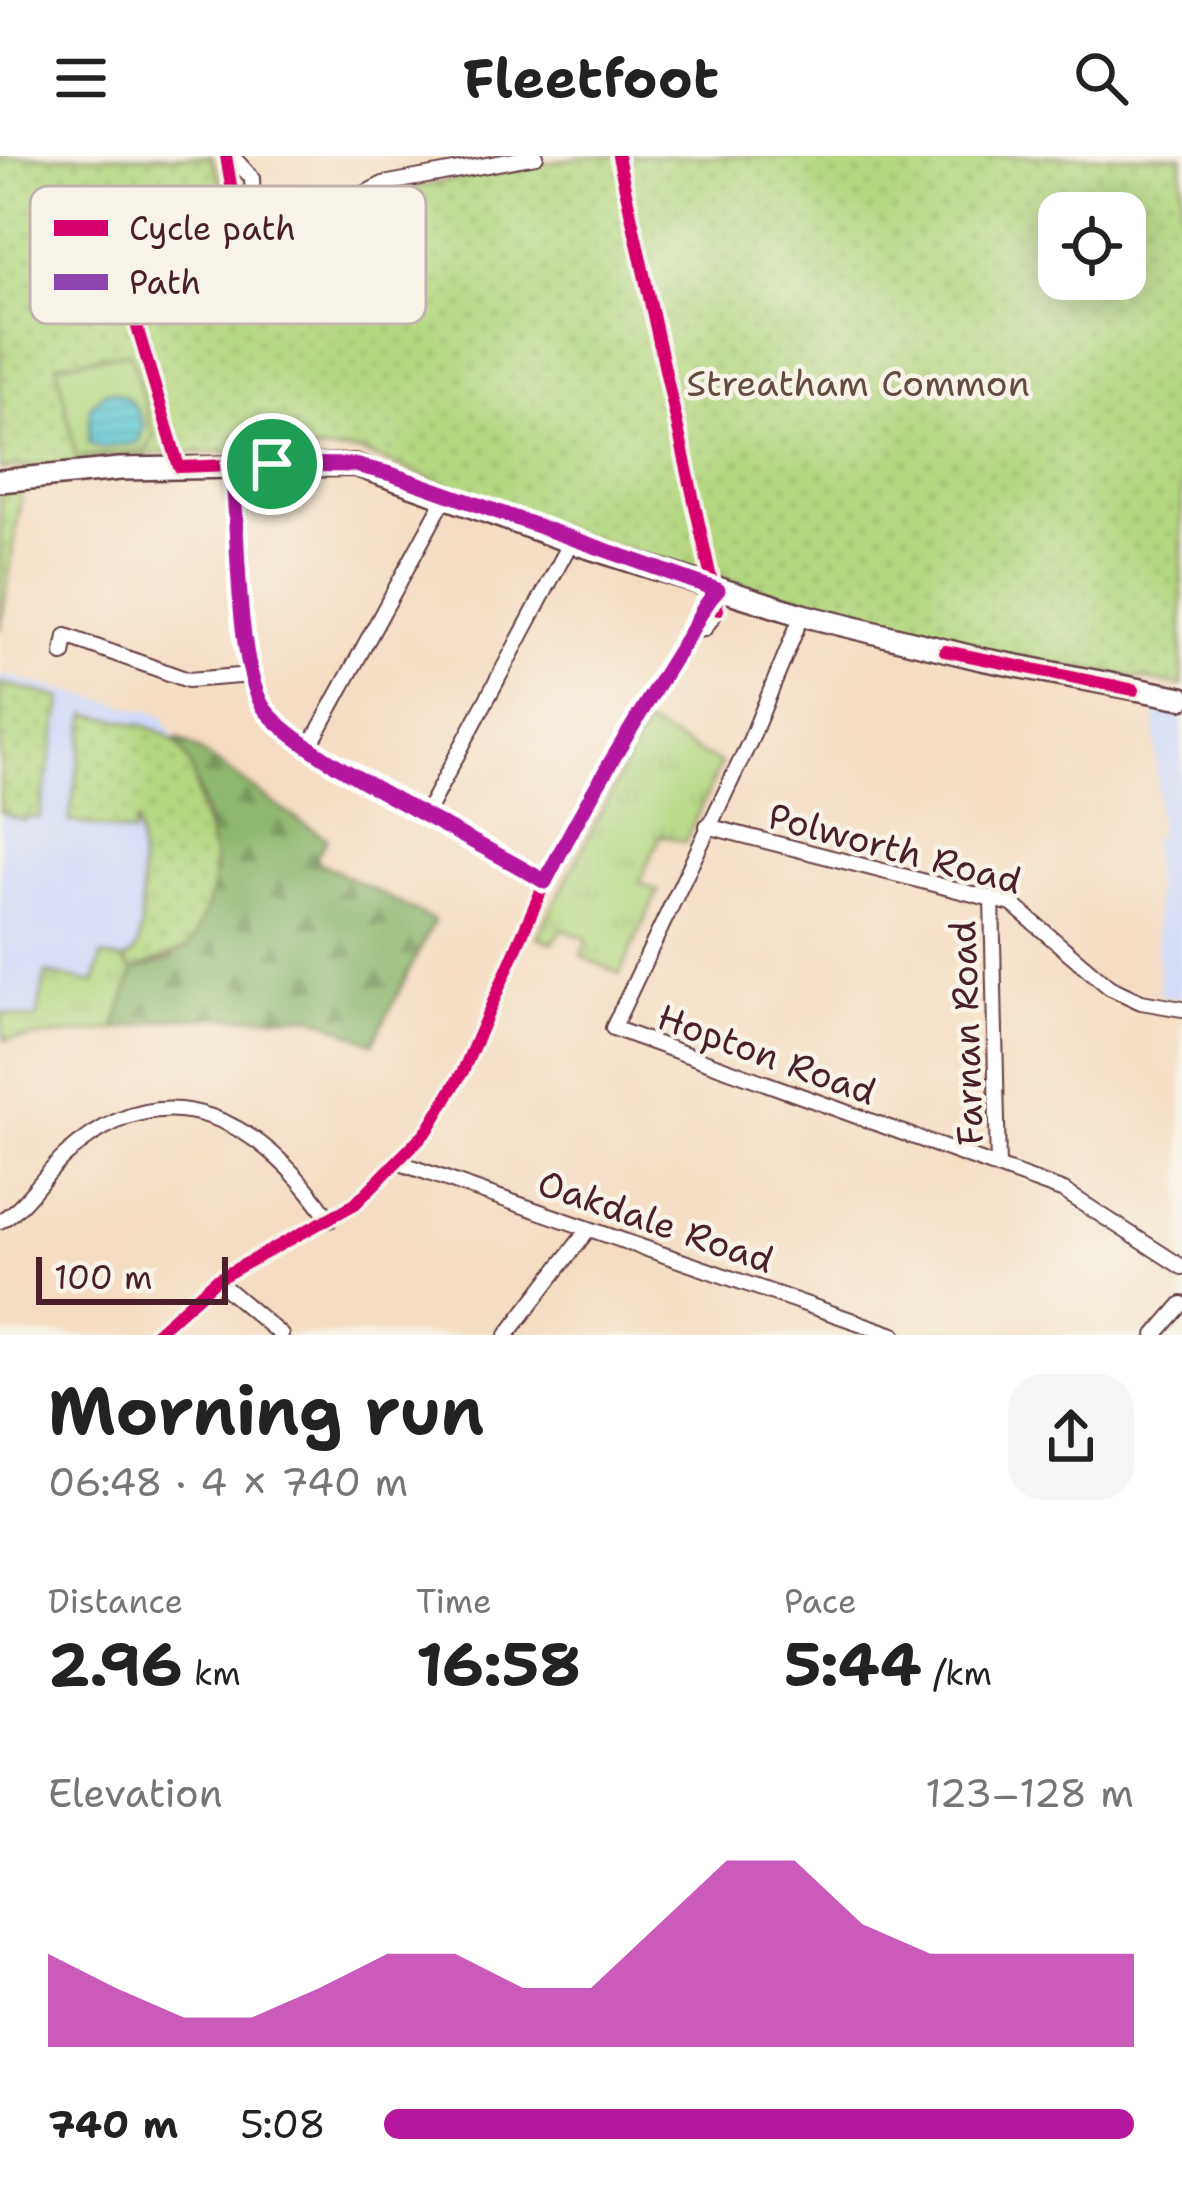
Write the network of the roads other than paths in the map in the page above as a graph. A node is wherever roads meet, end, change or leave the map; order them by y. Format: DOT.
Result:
graph roads {
  1 [pos="229,156"];
  2 [pos="536,156"];
  3 [pos="232,186"];
  4 [pos="252,186"];
  5 [pos="379,186"];
  6 [pos="141,324"];
  7 [pos="232,465"];
  8 [pos="178,467"];
  9 [pos="0,482"];
  10 [pos="446,496"];
  11 [pos="572,542"];
  12 [pos="718,590"];
  13 [pos="802,615"];
  14 [pos="63,654"];
  15 [pos="252,675"];
  16 [pos="1182,698"];
  17 [pos="310,746"];
  18 [pos="426,813"];
  19 [pos="707,826"];
  20 [pos="545,882"];
  21 [pos="992,897"];
  22 [pos="1182,1010"];
  23 [pos="400,1163"];
  24 [pos="998,1167"];
  25 [pos="329,1220"];
  26 [pos="0,1221"];
  27 [pos="587,1231"];
  28 [pos="1182,1267"];
  29 [pos="216,1280"];
  30 [pos="1182,1304"];
  31 [pos="154,1335"];
  32 [pos="281,1335"];
  33 [pos="507,1335"];
  34 [pos="894,1335"];
  35 [pos="1155,1335"];
  1 -- 3 [label="street"];
  1 -- 4 [label="street"];
  2 -- 5 [label="street"];
  6 -- 8 [label="street"];
  7 -- 8 [label="main road"];
  7 -- 10 [label="main road"];
  7 -- 15 [label="street"];
  8 -- 9 [label="main road"];
  10 -- 11 [label="main road"];
  10 -- 17 [label="street"];
  11 -- 12 [label="main road"];
  11 -- 18 [label="street"];
  12 -- 13 [label="main road"];
  12 -- 20 [label="street"];
  13 -- 16 [label="main road"];
  13 -- 19 [label="street, Hopton Road"];
  14 -- 15 [label="street"];
  15 -- 17 [label="street"];
  17 -- 18 [label="street"];
  18 -- 20 [label="street"];
  19 -- 21 [label="street, Polworth Road"];
  19 -- 24 [label="street, Hopton Road"];
  20 -- 23 [label="street"];
  21 -- 22 [label="street, Polworth Road"];
  21 -- 24 [label="street, Farnan Road"];
  23 -- 25 [label="street"];
  23 -- 27 [label="street, Oakdale Road"];
  24 -- 28 [label="street, Hopton Road"];
  25 -- 26 [label="street"];
  25 -- 29 [label="street"];
  27 -- 33 [label="street"];
  27 -- 34 [label="street, Oakdale Road"];
  29 -- 31 [label="street"];
  29 -- 32 [label="street"];
  30 -- 35 [label="street"];
}
